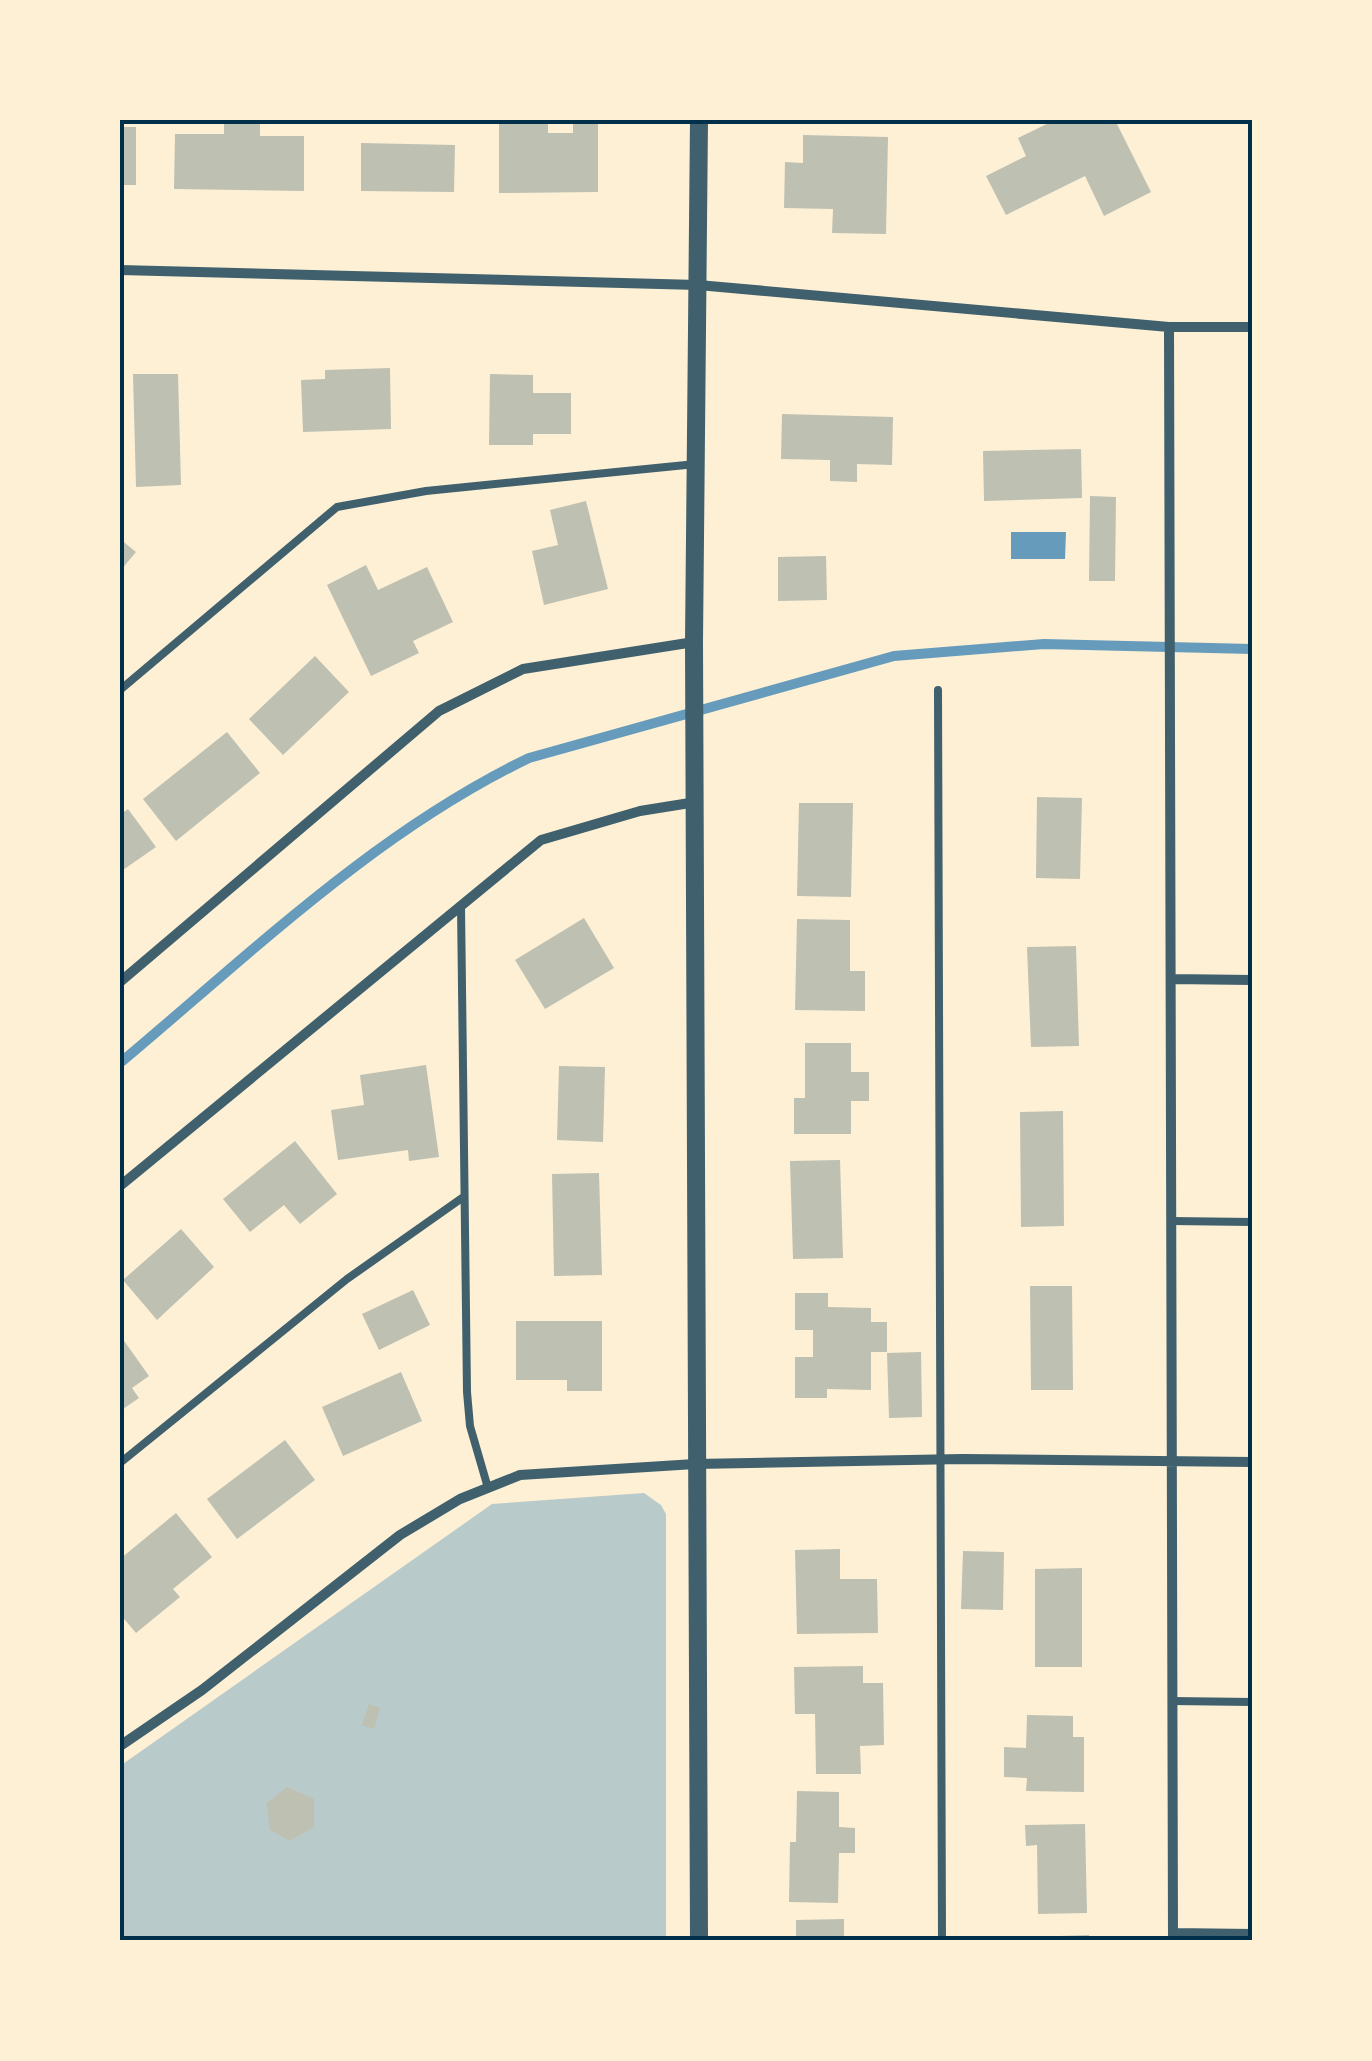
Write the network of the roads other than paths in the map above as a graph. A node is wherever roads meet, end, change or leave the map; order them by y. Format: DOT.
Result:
graph roads {
  1 [pos="699,120"];
  2 [pos="120,270"];
  3 [pos="698,286"];
  4 [pos="1169,327"];
  5 [pos="1252,327"];
  6 [pos="696,464"];
  7 [pos="694,642"];
  8 [pos="120,690"];
  9 [pos="938,690"];
  10 [pos="696,802"];
  11 [pos="461,906"];
  12 [pos="1171,978"];
  13 [pos="1252,980"];
  14 [pos="120,982"];
  15 [pos="120,1186"];
  16 [pos="462,1198"];
  17 [pos="1171,1221"];
  18 [pos="1252,1222"];
  19 [pos="940,1459"];
  20 [pos="1172,1461"];
  21 [pos="1252,1462"];
  22 [pos="120,1463"];
  23 [pos="695,1464"];
  24 [pos="488,1488"];
  25 [pos="1172,1700"];
  26 [pos="1252,1702"];
  27 [pos="120,1746"];
  28 [pos="1252,1934"];
  29 [pos="1173,1937"];
  30 [pos="699,1941"];
  31 [pos="942,1941"];
  1 -- 3 [label="street"];
  2 -- 3 [label="street"];
  3 -- 4 [label="street"];
  3 -- 6 [label="street"];
  4 -- 5 [label="street"];
  4 -- 12 [label="street"];
  6 -- 7 [label="street"];
  6 -- 8 [label="lane"];
  7 -- 10 [label="street"];
  7 -- 14 [label="street"];
  9 -- 19 [label="lane"];
  10 -- 11 [label="street"];
  10 -- 23 [label="street"];
  11 -- 15 [label="street"];
  11 -- 16 [label="lane"];
  12 -- 13 [label="street"];
  12 -- 17 [label="street"];
  16 -- 22 [label="lane"];
  16 -- 24 [label="lane"];
  17 -- 18 [label="lane"];
  17 -- 20 [label="street"];
  19 -- 20 [label="street"];
  19 -- 23 [label="street"];
  19 -- 31 [label="lane"];
  20 -- 21 [label="street"];
  20 -- 25 [label="street"];
  23 -- 24 [label="street"];
  23 -- 30 [label="street"];
  24 -- 27 [label="street"];
  25 -- 26 [label="lane"];
  25 -- 29 [label="street"];
  28 -- 29 [label="street"];
}
